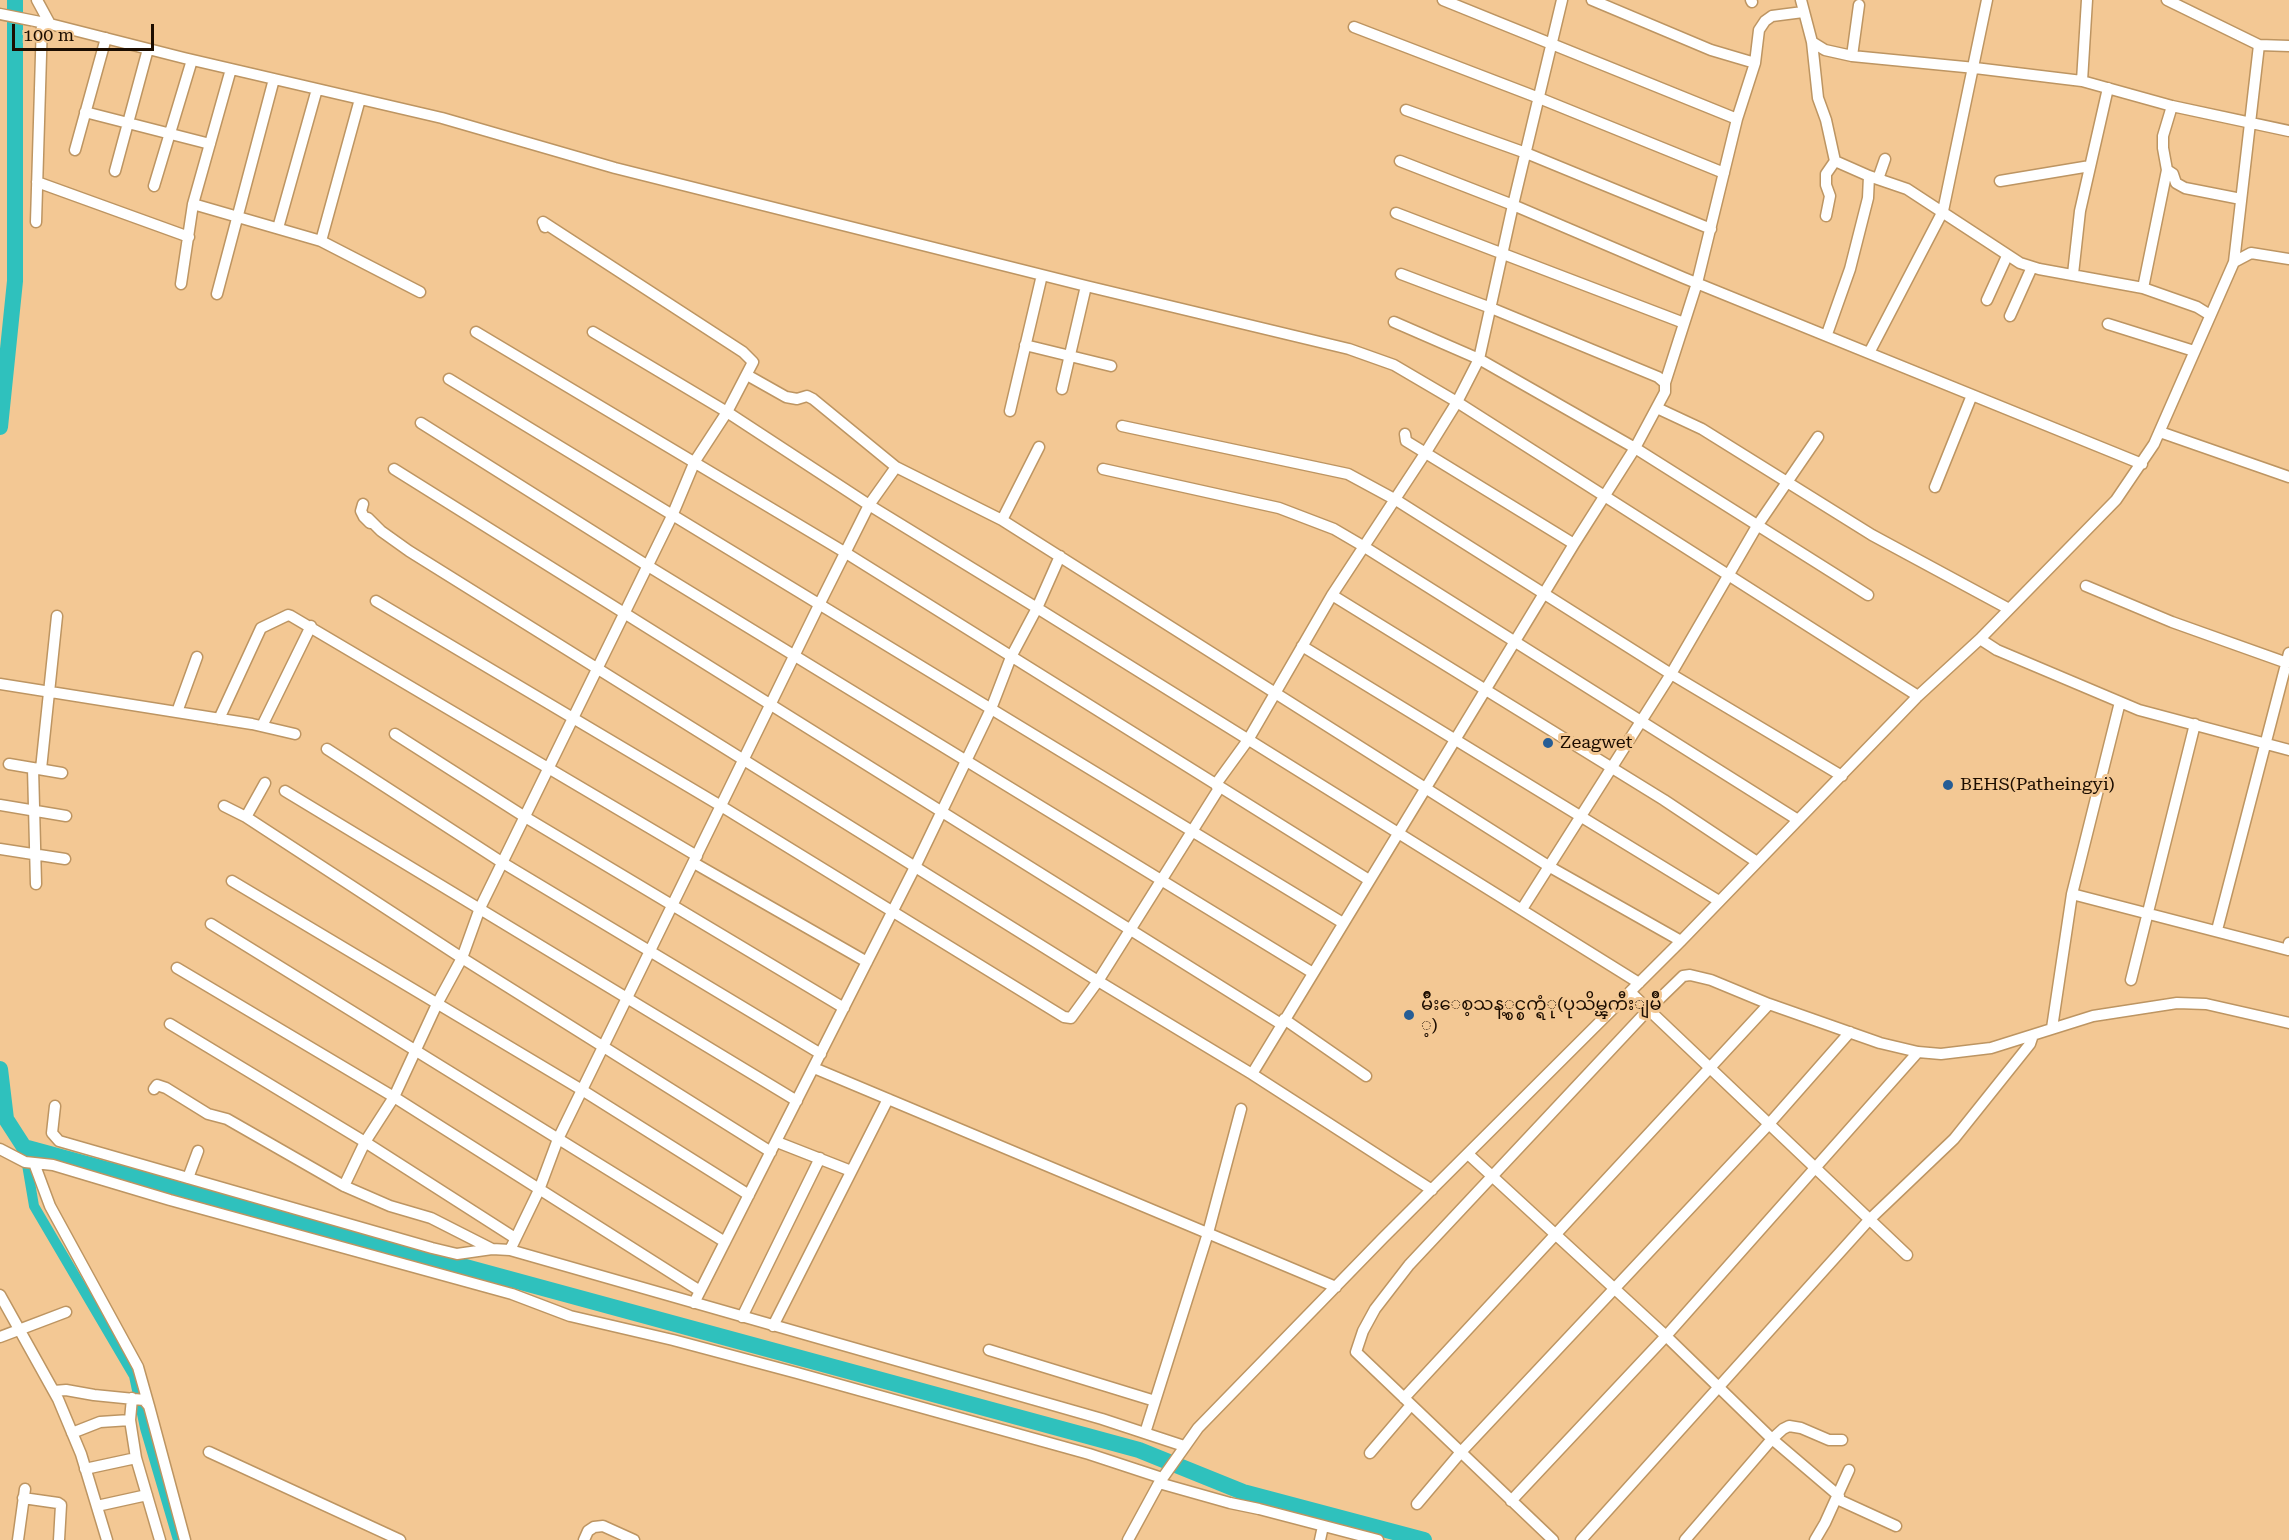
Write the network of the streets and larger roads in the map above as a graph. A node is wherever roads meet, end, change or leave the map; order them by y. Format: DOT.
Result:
graph roads {
  1 [pos="37,0"];
  2 [pos="1443,0"];
  3 [pos="1562,0"];
  4 [pos="1592,0"];
  5 [pos="1801,0"];
  6 [pos="1988,0"];
  7 [pos="2087,0"];
  8 [pos="2167,0"];
  9 [pos="1859,5"];
  10 [pos="1803,12"];
  11 [pos="0,14"];
  12 [pos="46,23"];
  13 [pos="1354,27"];
  14 [pos="106,38"];
  15 [pos="1551,42"];
  16 [pos="1812,42"];
  17 [pos="2259,45"];
  18 [pos="2289,46"];
  19 [pos="148,49"];
  20 [pos="1852,56"];
  21 [pos="192,60"];
  22 [pos="1755,63"];
  23 [pos="1975,68"];
  24 [pos="231,69"];
  25 [pos="274,79"];
  26 [pos="2082,81"];
  27 [pos="2108,88"];
  28 [pos="317,89"];
  29 [pos="1539,98"];
  30 [pos="360,99"];
  31 [pos="2172,106"];
  32 [pos="1406,110"];
  33 [pos="86,112"];
  34 [pos="1737,119"];
  35 [pos="128,123"];
  36 [pos="2250,123"];
  37 [pos="2289,131"];
  38 [pos="170,133"];
  39 [pos="210,144"];
  40 [pos="75,150"];
  41 [pos="1526,153"];
  42 [pos="1885,159"];
  43 [pos="1400,161"];
  44 [pos="1835,161"];
  45 [pos="2090,166"];
  46 [pos="2167,170"];
  47 [pos="115,171"];
  48 [pos="1724,173"];
  49 [pos="1874,178"];
  50 [pos="37,182"];
  51 [pos="2000,182"];
  52 [pos="154,186"];
  53 [pos="2241,199"];
  54 [pos="194,204"];
  55 [pos="1513,205"];
  56 [pos="1943,211"];
  57 [pos="1396,213"];
  58 [pos="239,216"];
  59 [pos="1826,216"];
  60 [pos="36,222"];
  61 [pos="545,227"];
  62 [pos="278,228"];
  63 [pos="1711,229"];
  64 [pos="189,237"];
  65 [pos="321,241"];
  66 [pos="1504,253"];
  67 [pos="2007,256"];
  68 [pos="2289,259"];
  69 [pos="2234,262"];
  70 [pos="2032,267"];
  71 [pos="1401,274"];
  72 [pos="2073,274"];
  73 [pos="1042,275"];
  74 [pos="1697,283"];
  75 [pos="181,284"];
  76 [pos="1086,286"];
  77 [pos="2143,288"];
  78 [pos="420,292"];
  79 [pos="217,294"];
  80 [pos="1987,300"];
  81 [pos="1491,308"];
  82 [pos="2210,315"];
  83 [pos="2010,316"];
  84 [pos="1394,322"];
  85 [pos="1684,323"];
  86 [pos="2108,324"];
  87 [pos="476,332"];
  88 [pos="593,332"];
  89 [pos="1827,334"];
  90 [pos="1025,345"];
  91 [pos="2194,351"];
  92 [pos="1869,353"];
  93 [pos="1069,356"];
  94 [pos="1479,359"];
  95 [pos="1111,366"];
  96 [pos="747,375"];
  97 [pos="449,379"];
  98 [pos="1665,382"];
  99 [pos="1062,389"];
  100 [pos="1972,394"];
  101 [pos="1457,402"];
  102 [pos="1657,408"];
  103 [pos="1010,411"];
  104 [pos="727,412"];
  105 [pos="422,423"];
  106 [pos="1122,426"];
  107 [pos="2160,432"];
  108 [pos="1405,434"];
  109 [pos="1818,437"];
  110 [pos="1039,447"];
  111 [pos="1635,448"];
  112 [pos="1426,452"];
  113 [pos="695,461"];
  114 [pos="2142,464"];
  115 [pos="896,467"];
  116 [pos="1103,469"];
  117 [pos="394,470"];
  118 [pos="2289,477"];
  119 [pos="1789,482"];
  120 [pos="1935,487"];
  121 [pos="1604,497"];
  122 [pos="1396,500"];
  123 [pos="363,504"];
  124 [pos="869,506"];
  125 [pos="672,516"];
  126 [pos="1002,520"];
  127 [pos="1757,526"];
  128 [pos="1574,544"];
  129 [pos="1363,546"];
  130 [pos="846,553"];
  131 [pos="1060,556"];
  132 [pos="648,566"];
  133 [pos="1730,575"];
  134 [pos="2086,586"];
  135 [pos="1545,594"];
  136 [pos="1332,595"];
  137 [pos="1868,595"];
  138 [pos="376,601"];
  139 [pos="819,605"];
  140 [pos="1037,608"];
  141 [pos="2009,609"];
  142 [pos="624,614"];
  143 [pos="57,616"];
  144 [pos="311,626"];
  145 [pos="1980,639"];
  146 [pos="1514,642"];
  147 [pos="1302,646"];
  148 [pos="795,656"];
  149 [pos="197,657"];
  150 [pos="1011,657"];
  151 [pos="2288,658"];
  152 [pos="598,669"];
  153 [pos="1671,674"];
  154 [pos="0,684"];
  155 [pos="1486,690"];
  156 [pos="50,692"];
  157 [pos="1274,693"];
  158 [pos="1918,696"];
  159 [pos="2120,702"];
  160 [pos="771,704"];
  161 [pos="991,710"];
  162 [pos="177,712"];
  163 [pos="573,718"];
  164 [pos="219,719"];
  165 [pos="1641,721"];
  166 [pos="2195,724"];
  167 [pos="262,726"];
  168 [pos="295,734"];
  169 [pos="395,734"];
  170 [pos="1456,739"];
  171 [pos="1248,740"];
  172 [pos="2265,744"];
  173 [pos="327,749"];
  174 [pos="2289,750"];
  175 [pos="744,760"];
  176 [pos="967,761"];
  177 [pos="9,764"];
  178 [pos="1611,767"];
  179 [pos="549,768"];
  180 [pos="37,769"];
  181 [pos="62,772"];
  182 [pos="1842,776"];
  183 [pos="265,783"];
  184 [pos="1216,784"];
  185 [pos="1424,788"];
  186 [pos="285,791"];
  187 [pos="0,805"];
  188 [pos="224,806"];
  189 [pos="721,806"];
  190 [pos="34,810"];
  191 [pos="942,811"];
  192 [pos="1582,815"];
  193 [pos="66,816"];
  194 [pos="246,817"];
  195 [pos="525,817"];
  196 [pos="1798,820"];
  197 [pos="1192,831"];
  198 [pos="1398,832"];
  199 [pos="0,849"];
  200 [pos="35,854"];
  201 [pos="65,859"];
  202 [pos="695,859"];
  203 [pos="1757,862"];
  204 [pos="503,863"];
  205 [pos="915,867"];
  206 [pos="1550,867"];
  207 [pos="1161,880"];
  208 [pos="1369,880"];
  209 [pos="232,881"];
  210 [pos="36,885"];
  211 [pos="2072,894"];
  212 [pos="1719,901"];
  213 [pos="673,904"];
  214 [pos="480,908"];
  215 [pos="1522,909"];
  216 [pos="892,913"];
  217 [pos="2148,913"];
  218 [pos="1343,923"];
  219 [pos="211,924"];
  220 [pos="1130,929"];
  221 [pos="2217,930"];
  222 [pos="1681,941"];
  223 [pos="2289,943"];
  224 [pos="650,952"];
  225 [pos="462,958"];
  226 [pos="867,962"];
  227 [pos="177,968"];
  228 [pos="1313,973"];
  229 [pos="2131,980"];
  230 [pos="1098,981"];
  231 [pos="1639,982"];
  232 [pos="1633,994"];
  233 [pos="627,998"];
  234 [pos="437,1004"];
  235 [pos="1769,1004"];
  236 [pos="844,1008"];
  237 [pos="1646,1008"];
  238 [pos="1283,1022"];
  239 [pos="2289,1023"];
  240 [pos="170,1024"];
  241 [pos="2052,1028"];
  242 [pos="1850,1032"];
  243 [pos="2032,1035"];
  244 [pos="603,1047"];
  245 [pos="416,1051"];
  246 [pos="1918,1052"];
  247 [pos="821,1054"];
  248 [pos="814,1068"];
  249 [pos="1709,1068"];
  250 [pos="1252,1074"];
  251 [pos="1366,1076"];
  252 [pos="154,1089"];
  253 [pos="582,1090"];
  254 [pos="394,1097"];
  255 [pos="888,1098"];
  256 [pos="797,1101"];
  257 [pos="55,1106"];
  258 [pos="1240,1109"];
  259 [pos="1769,1124"];
  260 [pos="558,1139"];
  261 [pos="365,1142"];
  262 [pos="777,1142"];
  263 [pos="0,1149"];
  264 [pos="198,1151"];
  265 [pos="771,1152"];
  266 [pos="820,1158"];
  267 [pos="1472,1159"];
  268 [pos="29,1163"];
  269 [pos="1815,1168"];
  270 [pos="851,1171"];
  271 [pos="1490,1176"];
  272 [pos="188,1178"];
  273 [pos="344,1186"];
  274 [pos="540,1190"];
  275 [pos="1432,1190"];
  276 [pos="749,1195"];
  277 [pos="1869,1220"];
  278 [pos="1208,1233"];
  279 [pos="1555,1235"];
  280 [pos="515,1238"];
  281 [pos="725,1242"];
  282 [pos="492,1249"];
  283 [pos="510,1250"];
  284 [pos="1906,1255"];
  285 [pos="1336,1287"];
  286 [pos="1614,1288"];
  287 [pos="700,1291"];
  288 [pos="1,1297"];
  289 [pos="694,1303"];
  290 [pos="66,1312"];
  291 [pos="742,1317"];
  292 [pos="773,1326"];
  293 [pos="20,1330"];
  294 [pos="1666,1336"];
  295 [pos="0,1337"];
  296 [pos="989,1350"];
  297 [pos="1719,1387"];
  298 [pos="54,1391"];
  299 [pos="140,1400"];
  300 [pos="1155,1401"];
  301 [pos="1407,1401"];
  302 [pos="130,1420"];
  303 [pos="72,1433"];
  304 [pos="1145,1433"];
  305 [pos="1772,1439"];
  306 [pos="1842,1440"];
  307 [pos="1182,1449"];
  308 [pos="209,1452"];
  309 [pos="1461,1452"];
  310 [pos="1370,1453"];
  311 [pos="136,1458"];
  312 [pos="85,1468"];
  313 [pos="1849,1470"];
  314 [pos="1162,1478"];
  315 [pos="147,1495"];
  316 [pos="1838,1497"];
  317 [pos="1511,1501"];
  318 [pos="1417,1504"];
  319 [pos="97,1506"];
  320 [pos="1323,1526"];
  321 [pos="1896,1526"];
  322 [pos="18,1540"];
  323 [pos="60,1540"];
  324 [pos="107,1540"];
  325 [pos="160,1540"];
  326 [pos="185,1540"];
  327 [pos="400,1540"];
  328 [pos="584,1540"];
  329 [pos="634,1540"];
  330 [pos="1128,1540"];
  331 [pos="1320,1540"];
  332 [pos="1378,1540"];
  333 [pos="1553,1540"];
  334 [pos="1581,1540"];
  335 [pos="1685,1540"];
  336 [pos="1815,1540"];
  1 -- 12 [label="street"];
  2 -- 15 [label="street"];
  3 -- 15 [label="street"];
  4 -- 22 [label="street"];
  5 -- 10 [label="street"];
  6 -- 23 [label="street"];
  7 -- 26 [label="street"];
  8 -- 17 [label="street"];
  9 -- 20 [label="street"];
  10 -- 16 [label="street"];
  10 -- 22 [label="street"];
  11 -- 12 [label="street"];
  12 -- 14 [label="street"];
  12 -- 50 [label="street"];
  13 -- 29 [label="street"];
  14 -- 19 [label="street"];
  14 -- 33 [label="street"];
  15 -- 29 [label="street"];
  15 -- 34 [label="street"];
  16 -- 20 [label="street"];
  16 -- 44 [label="street"];
  17 -- 18 [label="street"];
  17 -- 36 [label="street"];
  19 -- 21 [label="street"];
  19 -- 35 [label="street"];
  20 -- 23 [label="street"];
  21 -- 24 [label="street"];
  21 -- 38 [label="street"];
  22 -- 34 [label="street"];
  23 -- 26 [label="street"];
  23 -- 56 [label="street"];
  24 -- 25 [label="street"];
  24 -- 39 [label="street"];
  25 -- 28 [label="street"];
  25 -- 58 [label="street"];
  26 -- 27 [label="street"];
  27 -- 31 [label="street"];
  27 -- 45 [label="street"];
  28 -- 30 [label="street"];
  28 -- 62 [label="street"];
  29 -- 41 [label="street"];
  29 -- 48 [label="street"];
  30 -- 65 [label="street"];
  30 -- 73 [label="street"];
  31 -- 36 [label="street"];
  31 -- 46 [label="street"];
  32 -- 41 [label="street"];
  33 -- 35 [label="street"];
  33 -- 40 [label="street"];
  34 -- 48 [label="street"];
  35 -- 38 [label="street"];
  35 -- 47 [label="street"];
  36 -- 37 [label="street"];
  36 -- 53 [label="street"];
  38 -- 39 [label="street"];
  38 -- 52 [label="street"];
  39 -- 54 [label="street"];
  41 -- 55 [label="street"];
  41 -- 63 [label="street"];
  42 -- 49 [label="street"];
  43 -- 55 [label="street"];
  44 -- 49 [label="street"];
  44 -- 59 [label="street"];
  45 -- 51 [label="street"];
  45 -- 72 [label="street"];
  46 -- 53 [label="street"];
  46 -- 77 [label="street"];
  48 -- 63 [label="street"];
  49 -- 56 [label="street"];
  49 -- 89 [label="street"];
  50 -- 60 [label="street"];
  50 -- 64 [label="street"];
  53 -- 69 [label="street"];
  54 -- 58 [label="street"];
  54 -- 64 [label="street"];
  55 -- 66 [label="street"];
  55 -- 74 [label="street"];
  56 -- 67 [label="street"];
  56 -- 92 [label="street"];
  57 -- 66 [label="street"];
  58 -- 62 [label="street"];
  58 -- 79 [label="street"];
  61 -- 96 [label="street"];
  62 -- 65 [label="street"];
  63 -- 74 [label="street"];
  64 -- 75 [label="street"];
  65 -- 78 [label="street"];
  66 -- 81 [label="street"];
  66 -- 85 [label="street"];
  67 -- 70 [label="street"];
  67 -- 80 [label="street"];
  68 -- 69 [label="street"];
  69 -- 82 [label="street"];
  70 -- 72 [label="street"];
  70 -- 83 [label="street"];
  71 -- 81 [label="street"];
  72 -- 77 [label="street"];
  73 -- 76 [label="street"];
  73 -- 90 [label="street"];
  74 -- 85 [label="street"];
  74 -- 89 [label="street"];
  76 -- 93 [label="street"];
  76 -- 101 [label="street"];
  77 -- 82 [label="street"];
  81 -- 94 [label="street"];
  81 -- 98 [label="street"];
  82 -- 91 [label="street"];
  84 -- 94 [label="street"];
  85 -- 98 [label="street"];
  86 -- 91 [label="street"];
  87 -- 113 [label="street"];
  88 -- 104 [label="street"];
  89 -- 92 [label="street"];
  90 -- 93 [label="street"];
  90 -- 103 [label="street"];
  91 -- 107 [label="street"];
  92 -- 100 [label="street"];
  93 -- 95 [label="street"];
  93 -- 99 [label="street"];
  94 -- 101 [label="street"];
  94 -- 111 [label="street"];
  96 -- 104 [label="street"];
  96 -- 115 [label="street"];
  97 -- 125 [label="street"];
  98 -- 102 [label="street"];
  100 -- 114 [label="street"];
  100 -- 120 [label="street"];
  101 -- 112 [label="street"];
  101 -- 121 [label="street"];
  102 -- 111 [label="street"];
  102 -- 119 [label="street"];
  104 -- 113 [label="street"];
  104 -- 124 [label="street"];
  105 -- 132 [label="street"];
  106 -- 122 [label="street"];
  107 -- 114 [label="street"];
  107 -- 118 [label="street"];
  108 -- 112 [label="street"];
  109 -- 119 [label="street"];
  110 -- 126 [label="street"];
  111 -- 121 [label="street"];
  111 -- 127 [label="street"];
  112 -- 122 [label="street"];
  112 -- 128 [label="street"];
  113 -- 125 [label="street"];
  113 -- 130 [label="street"];
  114 -- 141 [label="street"];
  115 -- 124 [label="street"];
  115 -- 126 [label="street"];
  116 -- 129 [label="street"];
  117 -- 142 [label="street"];
  119 -- 127 [label="street"];
  119 -- 141 [label="street"];
  121 -- 128 [label="street"];
  121 -- 133 [label="street"];
  122 -- 129 [label="street"];
  122 -- 135 [label="street"];
  123 -- 152 [label="street"];
  124 -- 130 [label="street"];
  124 -- 140 [label="street"];
  125 -- 132 [label="street"];
  125 -- 139 [label="street"];
  126 -- 131 [label="street"];
  127 -- 133 [label="street"];
  127 -- 137 [label="street"];
  128 -- 135 [label="street"];
  129 -- 136 [label="street"];
  129 -- 146 [label="street"];
  130 -- 139 [label="street"];
  130 -- 150 [label="street"];
  131 -- 140 [label="street"];
  131 -- 157 [label="street"];
  132 -- 142 [label="street"];
  132 -- 148 [label="street"];
  133 -- 153 [label="street"];
  133 -- 158 [label="street"];
  134 -- 151 [label="street"];
  135 -- 146 [label="street"];
  135 -- 153 [label="street"];
  136 -- 147 [label="street"];
  136 -- 155 [label="street"];
  138 -- 163 [label="street"];
  139 -- 148 [label="street"];
  139 -- 161 [label="street"];
  140 -- 150 [label="street"];
  140 -- 171 [label="street"];
  141 -- 145 [label="street"];
  142 -- 152 [label="street"];
  142 -- 160 [label="street"];
  143 -- 156 [label="street"];
  144 -- 164 [label="street"];
  144 -- 167 [label="street"];
  144 -- 179 [label="street"];
  145 -- 158 [label="street"];
  145 -- 159 [label="street"];
  146 -- 155 [label="street"];
  146 -- 165 [label="street"];
  147 -- 157 [label="street"];
  147 -- 170 [label="street"];
  148 -- 160 [label="street"];
  148 -- 176 [label="street"];
  149 -- 162 [label="street"];
  150 -- 161 [label="street"];
  150 -- 184 [label="street"];
  151 -- 172 [label="street"];
  152 -- 163 [label="street"];
  152 -- 175 [label="street"];
  153 -- 165 [label="street"];
  153 -- 182 [label="street"];
  154 -- 156 [label="street"];
  155 -- 170 [label="street"];
  155 -- 178 [label="street"];
  156 -- 162 [label="street"];
  156 -- 180 [label="street"];
  157 -- 171 [label="street"];
  157 -- 185 [label="street"];
  158 -- 182 [label="street"];
  159 -- 166 [label="street"];
  159 -- 211 [label="street"];
  160 -- 175 [label="street"];
  160 -- 191 [label="street"];
  161 -- 176 [label="street"];
  161 -- 197 [label="street"];
  162 -- 164 [label="street"];
  163 -- 179 [label="street"];
  163 -- 189 [label="street"];
  164 -- 167 [label="street"];
  165 -- 178 [label="street"];
  165 -- 196 [label="street"];
  166 -- 172 [label="street"];
  166 -- 217 [label="street"];
  167 -- 168 [label="street"];
  169 -- 195 [label="street"];
  170 -- 185 [label="street"];
  170 -- 192 [label="street"];
  171 -- 184 [label="street"];
  171 -- 198 [label="street"];
  172 -- 174 [label="street"];
  172 -- 221 [label="street"];
  173 -- 204 [label="street"];
  175 -- 189 [label="street"];
  175 -- 205 [label="street"];
  176 -- 191 [label="street"];
  176 -- 207 [label="street"];
  177 -- 180 [label="street"];
  178 -- 192 [label="street"];
  178 -- 203 [label="street"];
  179 -- 195 [label="street"];
  179 -- 202 [label="street"];
  180 -- 181 [label="street"];
  180 -- 190 [label="street"];
  182 -- 196 [label="street"];
  183 -- 194 [label="street"];
  184 -- 197 [label="street"];
  184 -- 208 [label="street"];
  185 -- 198 [label="street"];
  185 -- 206 [label="street"];
  186 -- 214 [label="street"];
  187 -- 190 [label="street"];
  188 -- 194 [label="street"];
  189 -- 202 [label="street"];
  189 -- 216 [label="street"];
  190 -- 193 [label="street"];
  190 -- 200 [label="street"];
  191 -- 205 [label="street"];
  191 -- 220 [label="street"];
  192 -- 206 [label="street"];
  192 -- 212 [label="street"];
  194 -- 225 [label="street"];
  195 -- 204 [label="street"];
  195 -- 213 [label="street"];
  196 -- 203 [label="street"];
  197 -- 207 [label="street"];
  197 -- 218 [label="street"];
  198 -- 208 [label="street"];
  198 -- 215 [label="street"];
  199 -- 200 [label="street"];
  200 -- 201 [label="street"];
  200 -- 210 [label="street"];
  202 -- 213 [label="street"];
  202 -- 226 [label="street"];
  203 -- 212 [label="street"];
  204 -- 214 [label="street"];
  204 -- 224 [label="street"];
  205 -- 216 [label="street"];
  205 -- 230 [label="street"];
  206 -- 215 [label="street"];
  206 -- 222 [label="street"];
  207 -- 220 [label="street"];
  207 -- 228 [label="street"];
  208 -- 218 [label="street"];
  209 -- 234 [label="street"];
  211 -- 217 [label="street"];
  211 -- 241 [label="street"];
  212 -- 222 [label="street"];
  213 -- 224 [label="street"];
  213 -- 236 [label="street"];
  214 -- 225 [label="street"];
  214 -- 233 [label="street"];
  215 -- 231 [label="street"];
  216 -- 226 [label="street"];
  216 -- 230 [label="street"];
  217 -- 221 [label="street"];
  217 -- 229 [label="street"];
  218 -- 228 [label="street"];
  219 -- 245 [label="street"];
  220 -- 230 [label="street"];
  220 -- 238 [label="street"];
  221 -- 223 [label="street"];
  222 -- 231 [label="street"];
  224 -- 233 [label="street"];
  224 -- 247 [label="street"];
  225 -- 234 [label="street"];
  225 -- 244 [label="street"];
  226 -- 236 [label="street"];
  227 -- 254 [label="street"];
  228 -- 238 [label="street"];
  230 -- 250 [label="street"];
  231 -- 232 [label="street"];
  232 -- 237 [label="street"];
  232 -- 267 [label="street"];
  233 -- 244 [label="street"];
  233 -- 256 [label="street"];
  234 -- 245 [label="street"];
  234 -- 253 [label="street"];
  235 -- 237 [label="street"];
  235 -- 242 [label="street"];
  235 -- 249 [label="street"];
  236 -- 247 [label="street"];
  237 -- 249 [label="street"];
  237 -- 271 [label="street"];
  238 -- 250 [label="street"];
  238 -- 251 [label="street"];
  239 -- 241 [label="street"];
  240 -- 261 [label="street"];
  241 -- 243 [label="street"];
  242 -- 246 [label="street"];
  242 -- 259 [label="street"];
  243 -- 246 [label="street"];
  243 -- 277 [label="street"];
  244 -- 253 [label="street"];
  244 -- 265 [label="street"];
  245 -- 254 [label="street"];
  245 -- 260 [label="street"];
  246 -- 269 [label="street"];
  247 -- 248 [label="street"];
  248 -- 255 [label="street"];
  248 -- 256 [label="street"];
  249 -- 259 [label="street"];
  249 -- 279 [label="street"];
  250 -- 275 [label="street"];
  252 -- 273 [label="street"];
  253 -- 260 [label="street"];
  253 -- 276 [label="street"];
  254 -- 261 [label="street"];
  254 -- 274 [label="street"];
  255 -- 270 [label="street"];
  255 -- 278 [label="street"];
  256 -- 262 [label="street"];
  257 -- 272 [label="street"];
  258 -- 278 [label="street"];
  259 -- 269 [label="street"];
  259 -- 286 [label="street"];
  260 -- 274 [label="street"];
  260 -- 281 [label="street"];
  261 -- 273 [label="street"];
  261 -- 280 [label="street"];
  262 -- 265 [label="street"];
  262 -- 266 [label="street"];
  263 -- 268 [label="street"];
  264 -- 272 [label="street"];
  265 -- 276 [label="street"];
  266 -- 270 [label="street"];
  266 -- 291 [label="street"];
  267 -- 271 [label="street"];
  267 -- 275 [label="street"];
  268 -- 299 [label="street"];
  268 -- 314 [label="street"];
  269 -- 277 [label="street"];
  269 -- 294 [label="street"];
  270 -- 292 [label="street"];
  271 -- 279 [label="street"];
  271 -- 301 [label="street"];
  272 -- 282 [label="street"];
  273 -- 282 [label="street"];
  274 -- 280 [label="street"];
  274 -- 287 [label="street"];
  275 -- 285 [label="street"];
  276 -- 281 [label="street"];
  277 -- 284 [label="street"];
  277 -- 297 [label="street"];
  278 -- 285 [label="street"];
  278 -- 300 [label="street"];
  279 -- 286 [label="street"];
  279 -- 301 [label="street"];
  280 -- 283 [label="street"];
  281 -- 287 [label="street"];
  282 -- 283 [label="street"];
  283 -- 289 [label="street"];
  285 -- 307 [label="street"];
  286 -- 294 [label="street"];
  286 -- 309 [label="street"];
  287 -- 289 [label="street"];
  288 -- 293 [label="street"];
  289 -- 291 [label="street"];
  290 -- 293 [label="street"];
  291 -- 292 [label="street"];
  292 -- 304 [label="street"];
  293 -- 295 [label="street"];
  293 -- 298 [label="street"];
  294 -- 297 [label="street"];
  294 -- 317 [label="street"];
  296 -- 300 [label="street"];
  297 -- 305 [label="street"];
  297 -- 334 [label="street"];
  298 -- 299 [label="street"];
  298 -- 303 [label="street"];
  299 -- 302 [label="street"];
  299 -- 326 [label="street"];
  300 -- 304 [label="street"];
  301 -- 309 [label="street"];
  301 -- 310 [label="street"];
  302 -- 303 [label="street"];
  302 -- 311 [label="street"];
  303 -- 312 [label="street"];
  304 -- 307 [label="street"];
  305 -- 306 [label="street"];
  305 -- 316 [label="street"];
  305 -- 335 [label="street"];
  307 -- 314 [label="street"];
  308 -- 327 [label="street"];
  309 -- 317 [label="street"];
  309 -- 318 [label="street"];
  311 -- 312 [label="street"];
  311 -- 315 [label="street"];
  312 -- 319 [label="street"];
  313 -- 316 [label="street"];
  314 -- 320 [label="street"];
  314 -- 330 [label="street"];
  315 -- 319 [label="street"];
  315 -- 325 [label="street"];
  316 -- 321 [label="street"];
  316 -- 336 [label="street"];
  317 -- 333 [label="street"];
  319 -- 324 [label="street"];
  320 -- 331 [label="street"];
  320 -- 332 [label="street"];
  322 -- 323 [label="street"];
  328 -- 329 [label="street"];
}
